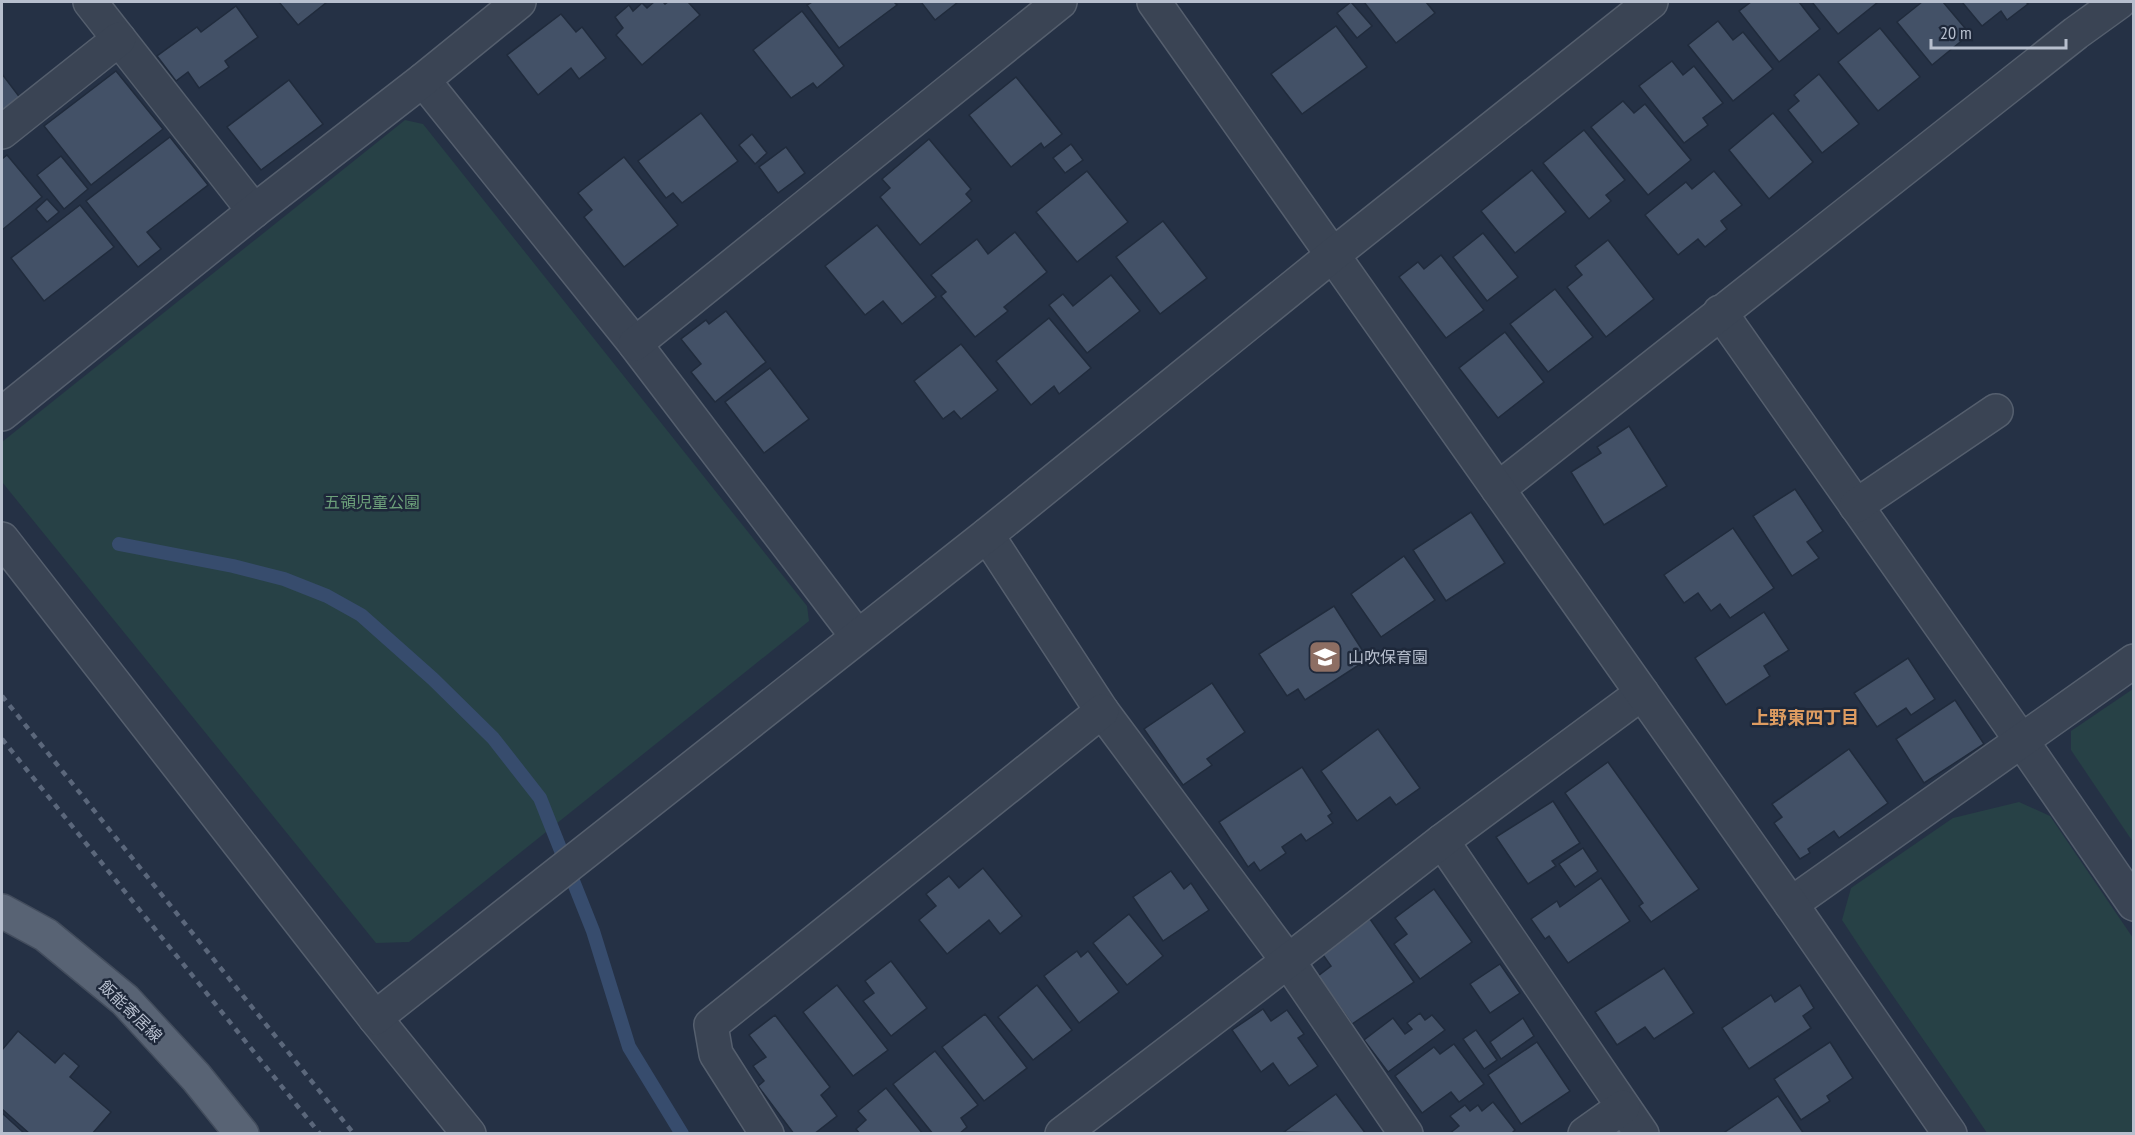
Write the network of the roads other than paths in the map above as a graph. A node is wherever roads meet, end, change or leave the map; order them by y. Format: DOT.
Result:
graph roads {
  1 [pos="90,2"];
  2 [pos="519,2"];
  3 [pos="1060,2"];
  4 [pos="1154,2"];
  5 [pos="1651,2"];
  6 [pos="2119,2"];
  7 [pos="119,39"];
  8 [pos="423,80"];
  9 [pos="2,132"];
  10 [pos="254,211"];
  11 [pos="1334,254"];
  12 [pos="1720,312"];
  13 [pos="635,344"];
  14 [pos="1996,411"];
  15 [pos="2,414"];
  16 [pos="1498,489"];
  17 [pos="1856,506"];
  18 [pos="987,535"];
  19 [pos="2,539"];
  20 [pos="857,636"];
  21 [pos="2133,661"];
  22 [pos="1642,693"];
  23 [pos="1102,711"];
  24 [pos="2021,740"];
  25 [pos="1442,841"];
  26 [pos="1791,904"];
  27 [pos="2133,904"];
  28 [pos="2,911"];
  29 [pos="1288,961"];
  30 [pos="375,1018"];
  31 [pos="1623,1107"];
  32 [pos="1080,1128"];
  33 [pos="242,1134"];
  34 [pos="468,1134"];
  35 [pos="767,1134"];
  36 [pos="1406,1134"];
  37 [pos="1585,1134"];
  38 [pos="1642,1134"];
  39 [pos="1950,1134"];
  1 -- 7 [label="street"];
  2 -- 8 [label="street"];
  3 -- 13 [label="street"];
  4 -- 11 [label="street"];
  5 -- 11 [label="street"];
  6 -- 12 [label="street"];
  7 -- 9 [label="street"];
  7 -- 10 [label="street"];
  8 -- 10 [label="street"];
  8 -- 13 [label="street"];
  10 -- 15 [label="street"];
  11 -- 16 [label="street"];
  11 -- 18 [label="street"];
  12 -- 16 [label="street"];
  12 -- 17 [label="street"];
  13 -- 20 [label="street"];
  14 -- 17 [label="street"];
  16 -- 22 [label="street"];
  17 -- 24 [label="street"];
  18 -- 20 [label="street"];
  18 -- 23 [label="street"];
  19 -- 30 [label="street"];
  20 -- 30 [label="street"];
  21 -- 24 [label="street"];
  22 -- 25 [label="street"];
  22 -- 26 [label="street"];
  23 -- 29 [label="street"];
  23 -- 35 [label="street"];
  24 -- 26 [label="street"];
  24 -- 27 [label="street"];
  25 -- 29 [label="street"];
  25 -- 31 [label="street"];
  26 -- 39 [label="street"];
  28 -- 33 [label="main road, 飯能寄居線"];
  29 -- 32 [label="street"];
  29 -- 36 [label="street"];
  30 -- 34 [label="street"];
  31 -- 37 [label="street"];
  31 -- 38 [label="street"];
}
